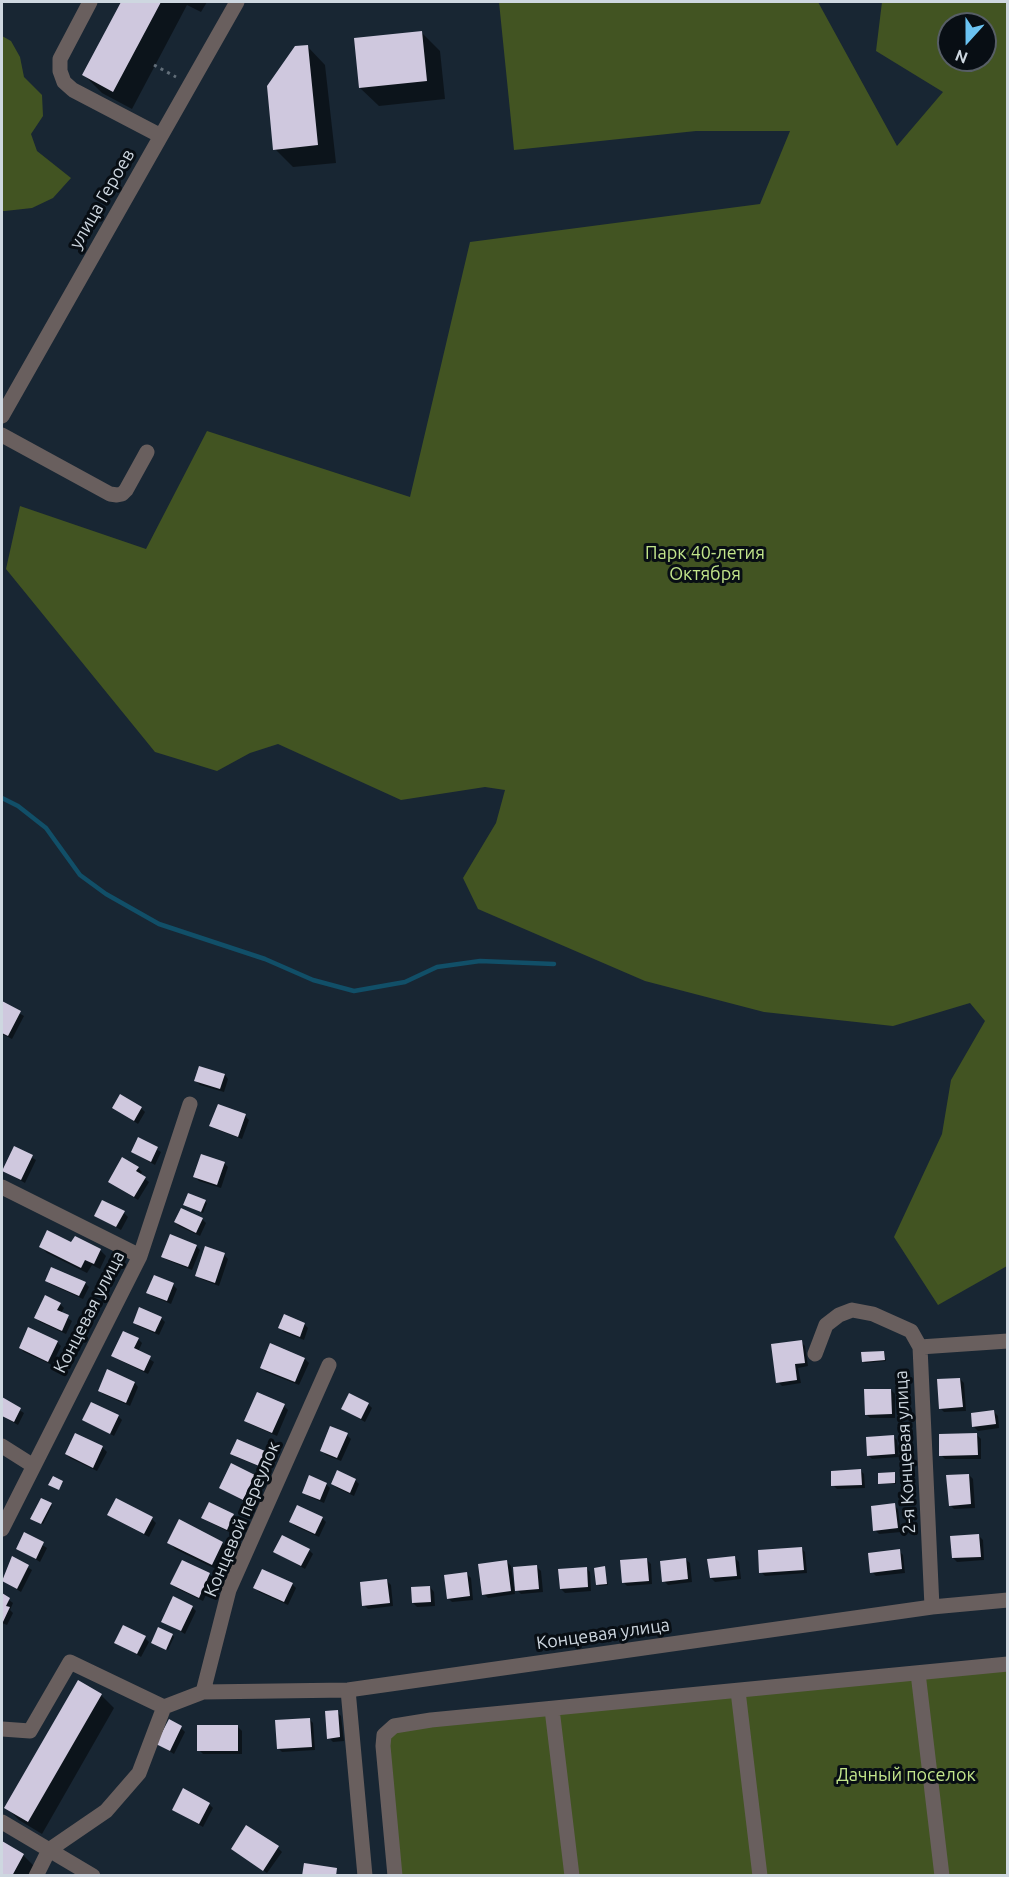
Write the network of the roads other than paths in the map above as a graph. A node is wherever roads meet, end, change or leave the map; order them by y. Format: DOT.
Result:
graph roads {
  1 [pos="90,2"];
  2 [pos="237,2"];
  3 [pos="160,136"];
  4 [pos="2,416"];
  5 [pos="2,435"];
  6 [pos="147,452"];
  7 [pos="190,1104"];
  8 [pos="2,1187"];
  9 [pos="140,1256"];
  10 [pos="1008,1341"];
  11 [pos="920,1347"];
  12 [pos="815,1353"];
  13 [pos="329,1365"];
  14 [pos="2,1446"];
  15 [pos="32,1465"];
  16 [pos="2,1529"];
  17 [pos="1008,1600"];
  18 [pos="932,1607"];
  19 [pos="1008,1664"];
  20 [pos="918,1673"];
  21 [pos="348,1690"];
  22 [pos="738,1691"];
  23 [pos="203,1692"];
  24 [pos="164,1707"];
  25 [pos="552,1709"];
  26 [pos="2,1729"];
  27 [pos="2,1822"];
  28 [pos="49,1850"];
  29 [pos="36,1875"];
  30 [pos="93,1875"];
  31 [pos="365,1875"];
  32 [pos="395,1875"];
  33 [pos="572,1875"];
  34 [pos="760,1875"];
  35 [pos="942,1875"];
  1 -- 3 [label="street"];
  2 -- 3 [label="street, улица Героев"];
  3 -- 4 [label="street, улица Героев"];
  5 -- 6 [label="street"];
  7 -- 9 [label="street, Концевая улица"];
  8 -- 9 [label="street"];
  9 -- 15 [label="street, Концевая улица"];
  10 -- 11 [label="street, 2-я Концевая улица"];
  11 -- 12 [label="street"];
  11 -- 18 [label="street, 2-я Концевая улица"];
  13 -- 23 [label="street, Концевой переулок"];
  14 -- 15 [label="street"];
  15 -- 16 [label="street, Концевая улица"];
  17 -- 18 [label="street, Концевая улица"];
  18 -- 21 [label="street, Концевая улица"];
  19 -- 20 [label="street"];
  20 -- 22 [label="street"];
  20 -- 35 [label="street"];
  21 -- 23 [label="street, Концевая улица"];
  21 -- 31 [label="street"];
  22 -- 25 [label="street"];
  22 -- 34 [label="street"];
  23 -- 24 [label="street"];
  24 -- 26 [label="street"];
  24 -- 28 [label="street"];
  25 -- 32 [label="street"];
  25 -- 33 [label="street"];
  27 -- 28 [label="street"];
  28 -- 29 [label="street"];
  28 -- 30 [label="street"];
}
